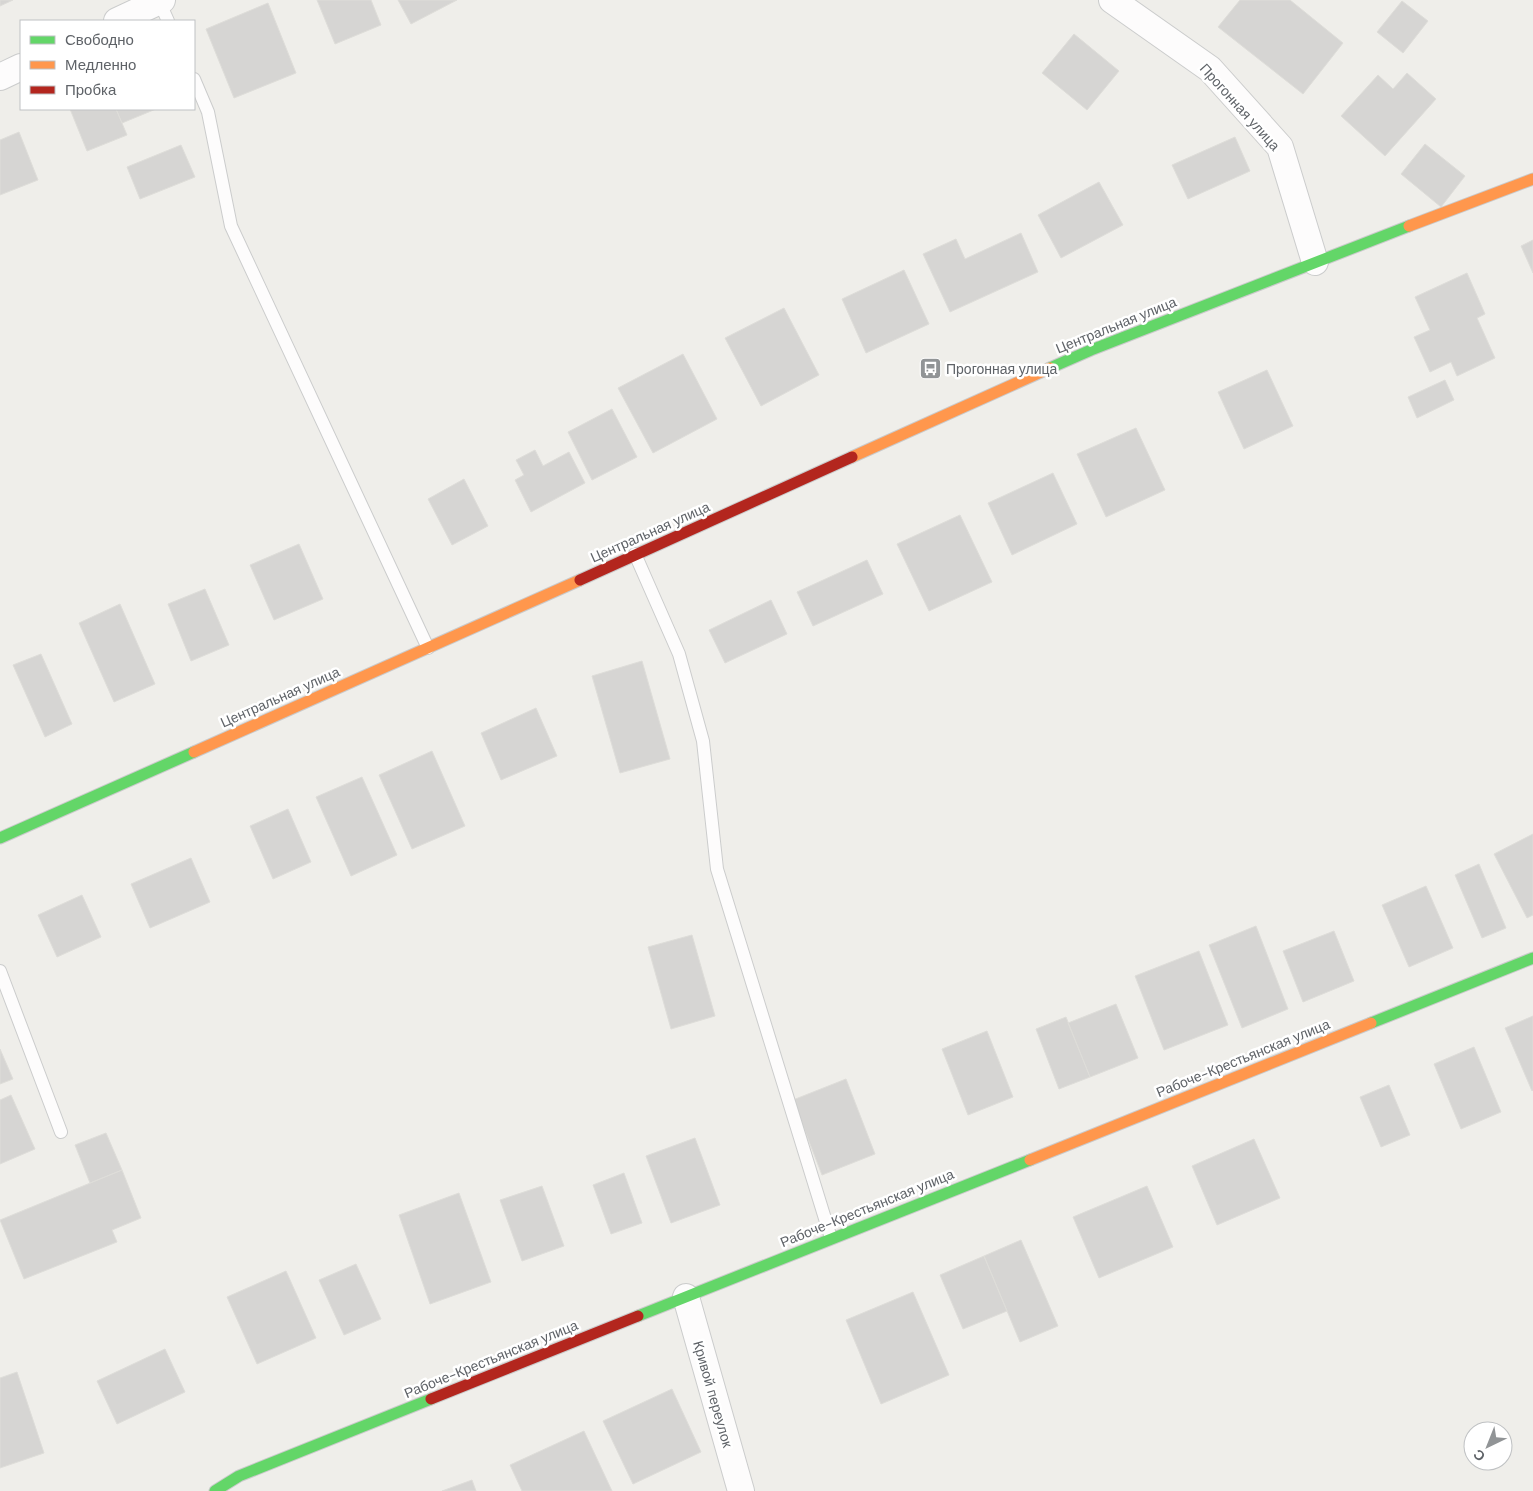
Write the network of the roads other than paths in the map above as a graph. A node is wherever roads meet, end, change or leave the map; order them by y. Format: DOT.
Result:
graph roads {
  1 [pos="1112,0"];
  2 [pos="163,8"];
  3 [pos="121,20"];
  4 [pos="20,67"];
  5 [pos="0,77"];
  6 [pos="195,81"];
  7 [pos="1533,178"];
  8 [pos="1315,262"];
  9 [pos="635,554"];
  10 [pos="428,648"];
  11 [pos="0,838"];
  12 [pos="1533,958"];
  13 [pos="0,971"];
  14 [pos="61,1132"];
  15 [pos="832,1238"];
  16 [pos="686,1297"];
  17 [pos="215,1491"];
  18 [pos="740,1491"];
  1 -- 8 [label="street, Прогонная улица"];
  2 -- 3 [label="street"];
  4 -- 5 [label="street"];
  6 -- 10 [label="lane"];
  7 -- 8 [label="street"];
  8 -- 9 [label="street, Центральная улица"];
  9 -- 10 [label="street, Центральная улица"];
  9 -- 15 [label="lane"];
  10 -- 11 [label="street, Центральная улица"];
  12 -- 15 [label="street, Рабоче-Крестьянская улица"];
  13 -- 14 [label="lane"];
  15 -- 16 [label="street, Рабоче-Крестьянская улица"];
  16 -- 17 [label="street, Рабоче-Крестьянская улица"];
  16 -- 18 [label="street, Кривой переулок"];
}
